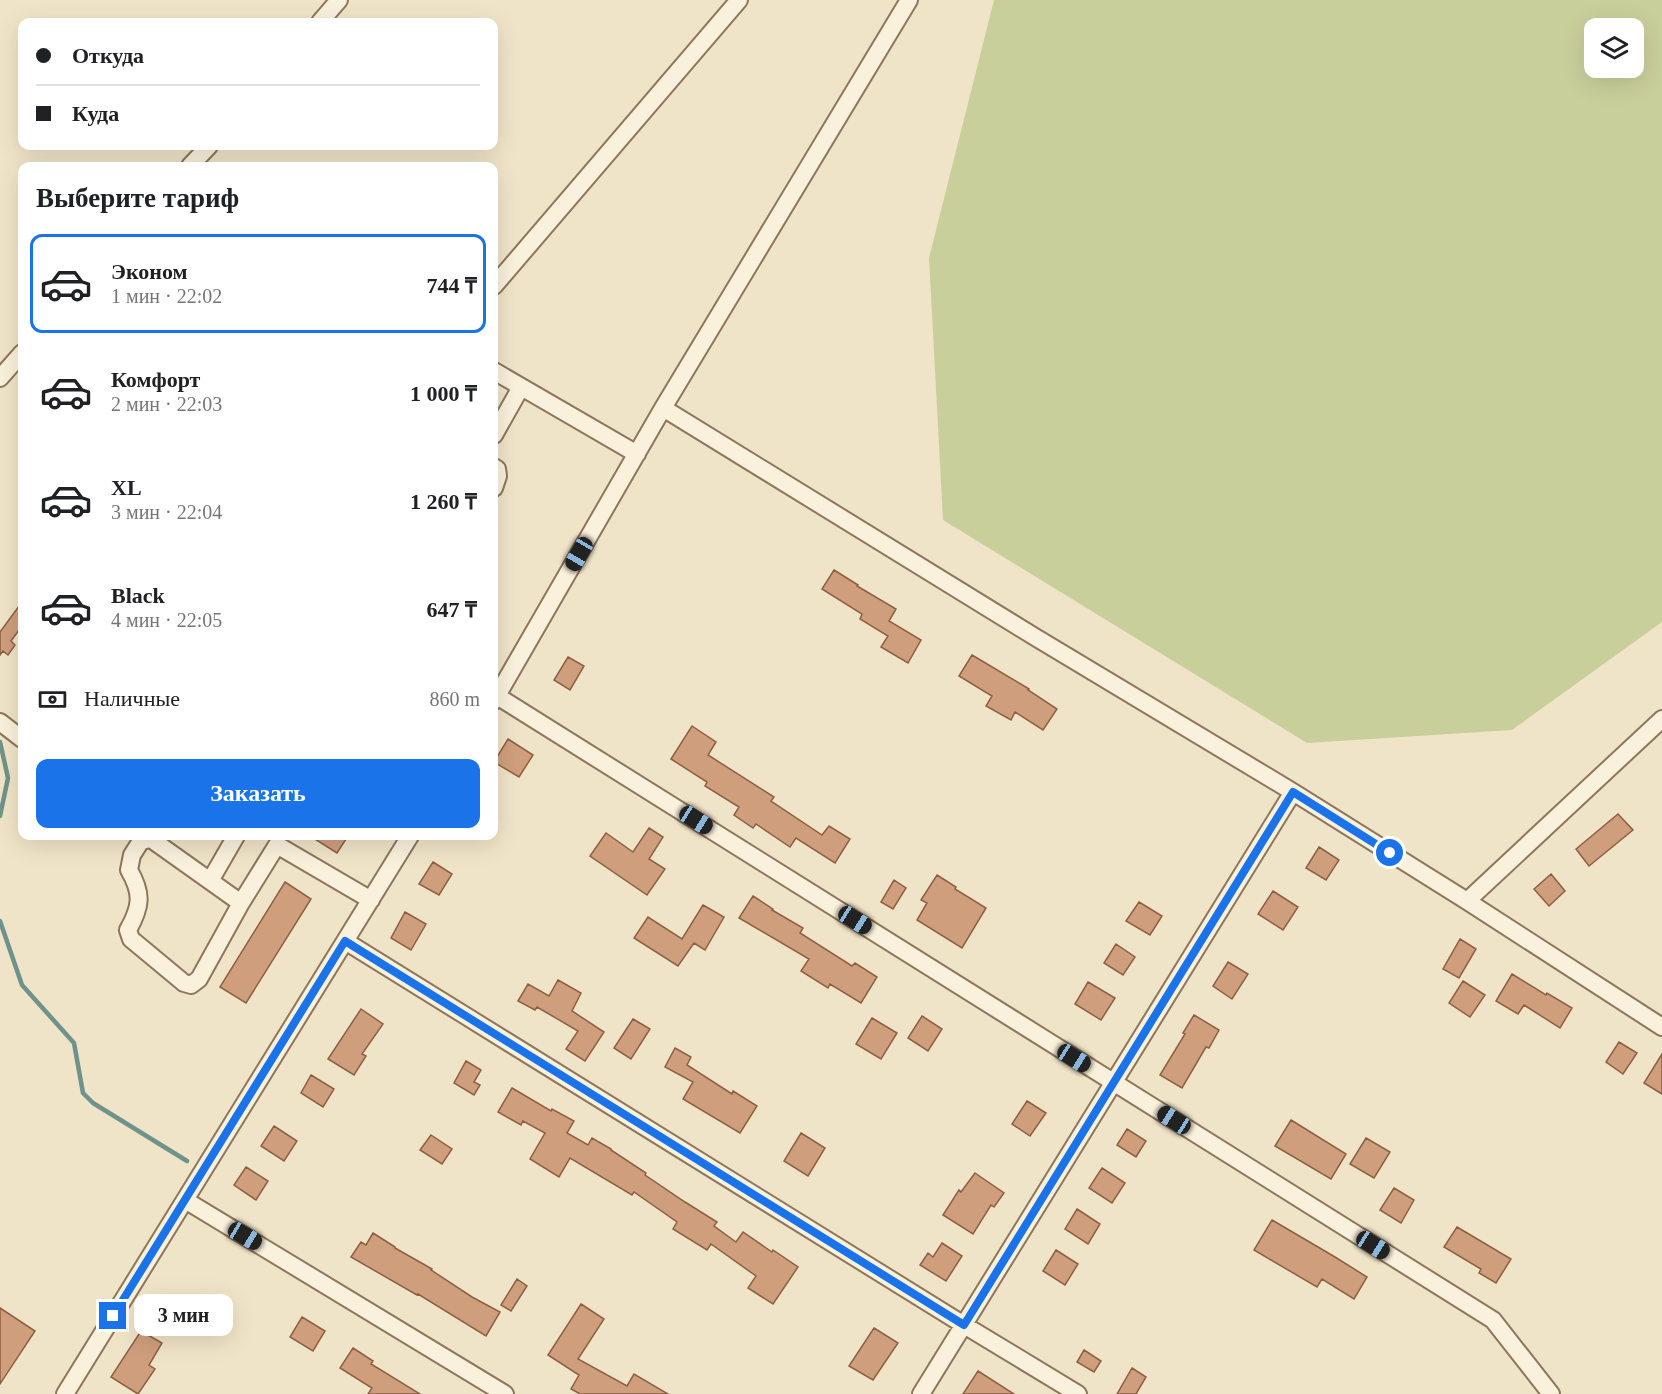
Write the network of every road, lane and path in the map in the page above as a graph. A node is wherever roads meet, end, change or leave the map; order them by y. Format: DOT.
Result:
graph roads {
  1 [pos="339,0"];
  2 [pos="739,0"];
  3 [pos="909,0"];
  4 [pos="323,18"];
  5 [pos="205,150"];
  6 [pos="194,162"];
  7 [pos="498,281"];
  8 [pos="18,358"];
  9 [pos="498,373"];
  10 [pos="0,378"];
  11 [pos="521,387"];
  12 [pos="663,408"];
  13 [pos="498,428"];
  14 [pos="637,453"];
  15 [pos="498,693"];
  16 [pos="498,700"];
  17 [pos="1662,719"];
  18 [pos="0,722"];
  19 [pos="18,737"];
  20 [pos="1293,792"];
  21 [pos="146,840"];
  22 [pos="152,840"];
  23 [pos="234,840"];
  24 [pos="276,840"];
  25 [pos="408,840"];
  26 [pos="210,881"];
  27 [pos="371,900"];
  28 [pos="1467,901"];
  29 [pos="240,903"];
  30 [pos="345,941"];
  31 [pos="1662,1027"];
  32 [pos="1114,1083"];
  33 [pos="185,1200"];
  34 [pos="964,1325"];
  35 [pos="65,1394"];
  36 [pos="505,1394"];
  37 [pos="921,1394"];
  38 [pos="1078,1394"];
  39 [pos="1551,1394"];
  1 -- 4 [label="street"];
  2 -- 7 [label="street"];
  3 -- 12 [label="street"];
  5 -- 6 [label="street"];
  8 -- 10 [label="street"];
  9 -- 11 [label="street"];
  11 -- 13 [label="street"];
  11 -- 14 [label="street"];
  12 -- 14 [label="street"];
  12 -- 20 [label="street"];
  14 -- 15 [label="street"];
  16 -- 32 [label="street"];
  17 -- 28 [label="street"];
  18 -- 19 [label="street"];
  20 -- 28 [label="street"];
  20 -- 32 [label="street"];
  21 -- 29 [label="street"];
  22 -- 26 [label="street"];
  23 -- 26 [label="street"];
  24 -- 27 [label="street"];
  24 -- 29 [label="street"];
  25 -- 27 [label="street"];
  26 -- 29 [label="street"];
  27 -- 30 [label="street"];
  28 -- 31 [label="street"];
  30 -- 33 [label="street"];
  30 -- 34 [label="street"];
  32 -- 34 [label="street"];
  32 -- 39 [label="street"];
  33 -- 35 [label="street"];
  33 -- 36 [label="street"];
  34 -- 37 [label="street"];
  34 -- 38 [label="street"];
}
